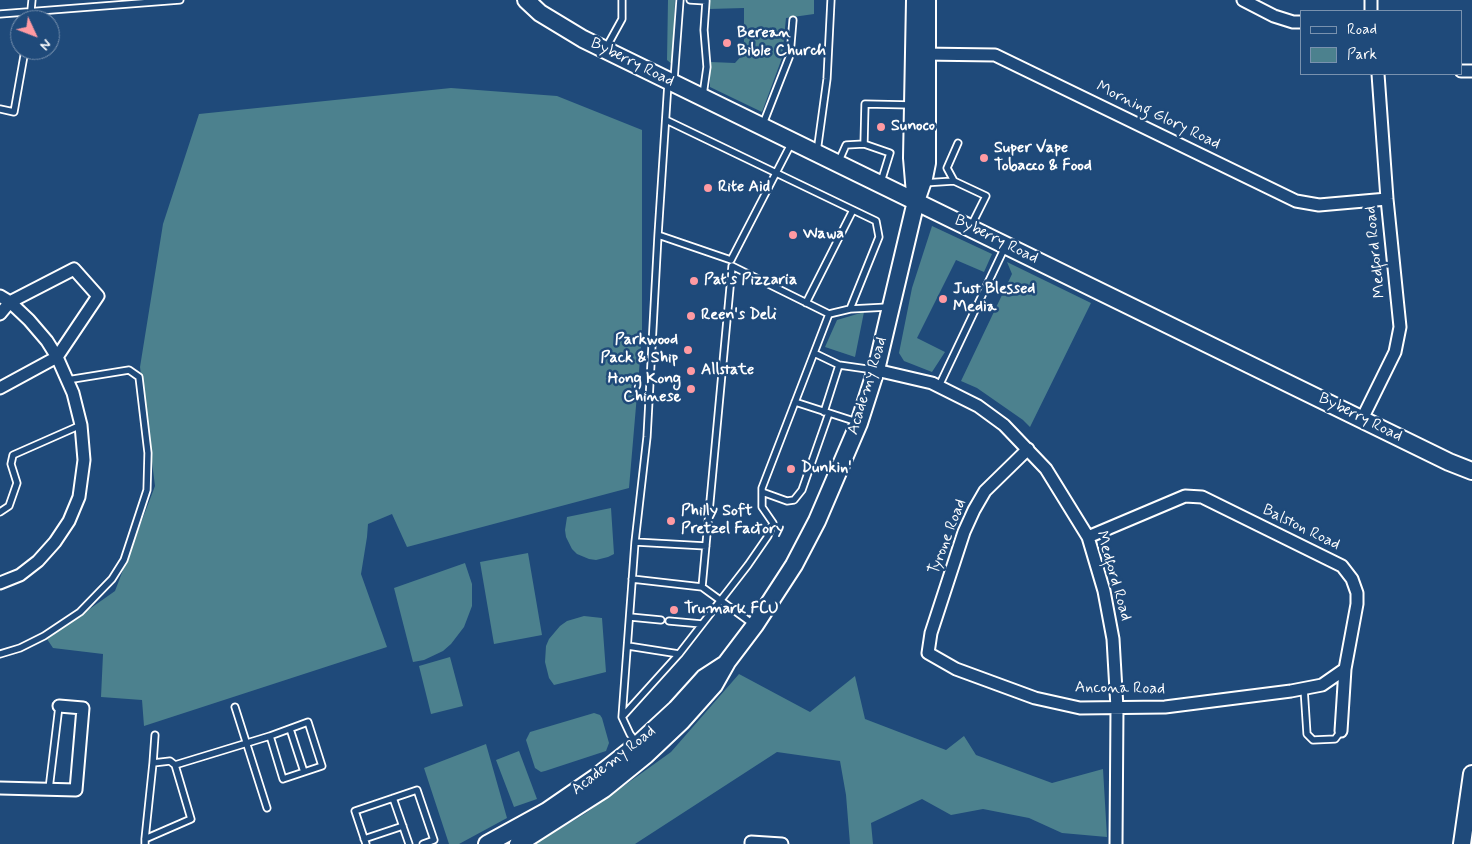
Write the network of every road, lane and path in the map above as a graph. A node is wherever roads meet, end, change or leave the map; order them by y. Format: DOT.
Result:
graph roads {
  1 [pos="180,0"];
  2 [pos="526,0"];
  3 [pos="622,0"];
  4 [pos="680,0"];
  5 [pos="690,0"];
  6 [pos="831,0"];
  7 [pos="915,0"];
  8 [pos="927,0"];
  9 [pos="1243,0"];
  10 [pos="45,10"];
  11 [pos="794,20"];
  12 [pos="1300,22"];
  13 [pos="605,49"];
  14 [pos="921,54"];
  15 [pos="23,60"];
  16 [pos="1378,75"];
  17 [pos="671,82"];
  18 [pos="702,97"];
  19 [pos="914,105"];
  20 [pos="0,109"];
  21 [pos="666,120"];
  22 [pos="762,126"];
  23 [pos="792,141"];
  24 [pos="958,143"];
  25 [pos="864,144"];
  26 [pos="817,153"];
  27 [pos="838,163"];
  28 [pos="775,174"];
  29 [pos="954,181"];
  30 [pos="918,183"];
  31 [pos="880,184"];
  32 [pos="1387,199"];
  33 [pos="916,201"];
  34 [pos="853,210"];
  35 [pos="970,228"];
  36 [pos="658,235"];
  37 [pos="1006,245"];
  38 [pos="732,263"];
  39 [pos="5,299"];
  40 [pos="806,303"];
  41 [pos="891,307"];
  42 [pos="850,309"];
  43 [pos="0,314"];
  44 [pos="829,314"];
  45 [pos="814,353"];
  46 [pos="57,356"];
  47 [pos="839,365"];
  48 [pos="876,370"];
  49 [pos="67,380"];
  50 [pos="939,386"];
  51 [pos="0,388"];
  52 [pos="795,402"];
  53 [pos="827,412"];
  54 [pos="1362,419"];
  55 [pos="859,423"];
  56 [pos="81,425"];
  57 [pos="1028,449"];
  58 [pos="1472,471"];
  59 [pos="762,492"];
  60 [pos="0,512"];
  61 [pos="1088,537"];
  62 [pos="635,542"];
  63 [pos="706,546"];
  64 [pos="632,579"];
  65 [pos="0,583"];
  66 [pos="702,587"];
  67 [pos="720,600"];
  68 [pos="630,617"];
  69 [pos="661,620"];
  70 [pos="669,621"];
  71 [pos="702,624"];
  72 [pos="934,624"];
  73 [pos="755,625"];
  74 [pos="628,646"];
  75 [pos="0,654"];
  76 [pos="679,654"];
  77 [pos="728,662"];
  78 [pos="1345,668"];
  79 [pos="1304,688"];
  80 [pos="59,706"];
  81 [pos="235,707"];
  82 [pos="1117,708"];
  83 [pos="622,717"];
  84 [pos="290,729"];
  85 [pos="1341,731"];
  86 [pos="155,735"];
  87 [pos="270,736"];
  88 [pos="247,743"];
  89 [pos="638,744"];
  90 [pos="153,763"];
  91 [pos="175,765"];
  92 [pos="304,772"];
  93 [pos="1472,774"];
  94 [pos="0,788"];
  95 [pos="49,789"];
  96 [pos="393,798"];
  97 [pos="267,808"];
  98 [pos="403,826"];
  99 [pos="145,841"];
  100 [pos="365,842"];
  101 [pos="409,844"];
  102 [pos="422,844"];
  103 [pos="488,844"];
  104 [pos="518,844"];
  105 [pos="751,844"];
  106 [pos="782,844"];
  107 [pos="1116,844"];
  108 [pos="1462,844"];
  1 -- 10 [label="lane"];
  2 -- 13 [label="main road, Byberry Road"];
  3 -- 13 [label="lane"];
  4 -- 17 [label="lane"];
  5 -- 18 [label="lane"];
  6 -- 26 [label="lane"];
  7 -- 14 [label="main road, Academy Road"];
  8 -- 14 [label="main road, Academy Road"];
  9 -- 12 [label="street"];
  11 -- 22 [label="lane"];
  13 -- 17 [label="main road, Byberry Road"];
  14 -- 19 [label="main road, Academy Road"];
  14 -- 30 [label="main road, Academy Road"];
  14 -- 32 [label="street, Morning Glory Road"];
  15 -- 20 [label="lane"];
  16 -- 32 [label="street, Medford Road"];
  17 -- 18 [label="main road, Byberry Road"];
  17 -- 21 [label="lane"];
  18 -- 22 [label="main road, Byberry Road"];
  19 -- 25 [label="lane"];
  19 -- 30 [label="main road, Academy Road"];
  21 -- 28 [label="lane"];
  21 -- 36 [label="lane"];
  22 -- 23 [label="main road, Byberry Road"];
  23 -- 26 [label="main road, Byberry Road"];
  23 -- 28 [label="lane"];
  24 -- 29 [label="lane"];
  25 -- 27 [label="lane"];
  25 -- 31 [label="lane"];
  26 -- 27 [label="main road, Byberry Road"];
  27 -- 31 [label="main road, Byberry Road"];
  28 -- 34 [label="lane"];
  28 -- 38 [label="lane"];
  29 -- 30 [label="lane"];
  29 -- 35 [label="lane"];
  30 -- 33 [label="main road, Academy Road"];
  31 -- 33 [label="main road, Byberry Road"];
  32 -- 54 [label="street, Medford Road"];
  33 -- 35 [label="main road, Byberry Road"];
  33 -- 41 [label="main road, Academy Road"];
  34 -- 40 [label="lane"];
  34 -- 42 [label="lane"];
  35 -- 37 [label="main road, Byberry Road"];
  36 -- 38 [label="lane"];
  36 -- 62 [label="lane"];
  37 -- 50 [label="lane"];
  37 -- 54 [label="main road, Byberry Road"];
  38 -- 40 [label="lane"];
  38 -- 63 [label="lane"];
  39 -- 43 [label="street"];
  39 -- 46 [label="street"];
  39 -- 46 [label="street"];
  40 -- 44 [label="lane"];
  41 -- 42 [label="lane"];
  41 -- 48 [label="main road, Academy Road"];
  42 -- 44 [label="lane"];
  44 -- 45 [label="lane"];
  45 -- 47 [label="lane"];
  45 -- 52 [label="lane"];
  46 -- 49 [label="street"];
  46 -- 51 [label="street"];
  47 -- 48 [label="lane"];
  47 -- 53 [label="lane"];
  48 -- 50 [label="street, Medford Road"];
  48 -- 55 [label="main road, Academy Road"];
  49 -- 56 [label="street"];
  49 -- 75 [label="lane"];
  50 -- 57 [label="street, Medford Road"];
  52 -- 53 [label="lane"];
  52 -- 59 [label="lane"];
  53 -- 55 [label="lane"];
  53 -- 59 [label="lane"];
  54 -- 58 [label="main road, Byberry Road"];
  55 -- 73 [label="main road, Academy Road"];
  56 -- 60 [label="lane"];
  56 -- 65 [label="street"];
  57 -- 61 [label="street, Medford Road"];
  57 -- 72 [label="street, Tyrone Road"];
  59 -- 67 [label="lane"];
  61 -- 78 [label="street, Balston Road"];
  61 -- 82 [label="street, Medford Road"];
  62 -- 63 [label="lane"];
  62 -- 64 [label="lane"];
  63 -- 66 [label="lane"];
  64 -- 66 [label="lane"];
  64 -- 68 [label="lane"];
  66 -- 67 [label="lane"];
  67 -- 71 [label="lane"];
  67 -- 73 [label="lane"];
  68 -- 69 [label="lane"];
  68 -- 74 [label="lane"];
  70 -- 71 [label="lane"];
  71 -- 76 [label="lane"];
  72 -- 82 [label="street, Ancona Road"];
  73 -- 77 [label="main road, Academy Road"];
  74 -- 76 [label="lane"];
  74 -- 83 [label="lane"];
  76 -- 83 [label="lane"];
  77 -- 89 [label="main road, Academy Road"];
  77 -- 104 [label="main road, Academy Road"];
  78 -- 79 [label="street, Ancona Road"];
  78 -- 85 [label="street, Balston Road"];
  79 -- 82 [label="street, Ancona Road"];
  79 -- 85 [label="lane"];
  80 -- 95 [label="lane"];
  80 -- 95 [label="street"];
  81 -- 88 [label="lane"];
  82 -- 107 [label="street, Medford Road"];
  83 -- 89 [label="lane"];
  84 -- 87 [label="lane"];
  84 -- 92 [label="lane"];
  84 -- 92 [label="lane"];
  86 -- 90 [label="lane"];
  87 -- 88 [label="lane"];
  87 -- 92 [label="lane"];
  88 -- 91 [label="lane"];
  88 -- 97 [label="lane"];
  89 -- 103 [label="main road, Academy Road"];
  90 -- 91 [label="lane"];
  90 -- 99 [label="lane"];
  91 -- 99 [label="lane"];
  93 -- 108 [label="main road"];
  94 -- 95 [label="street"];
  96 -- 98 [label="lane"];
  96 -- 100 [label="lane"];
  96 -- 102 [label="lane"];
  98 -- 100 [label="lane"];
  98 -- 101 [label="lane"];
  105 -- 106 [label="street"];
}
